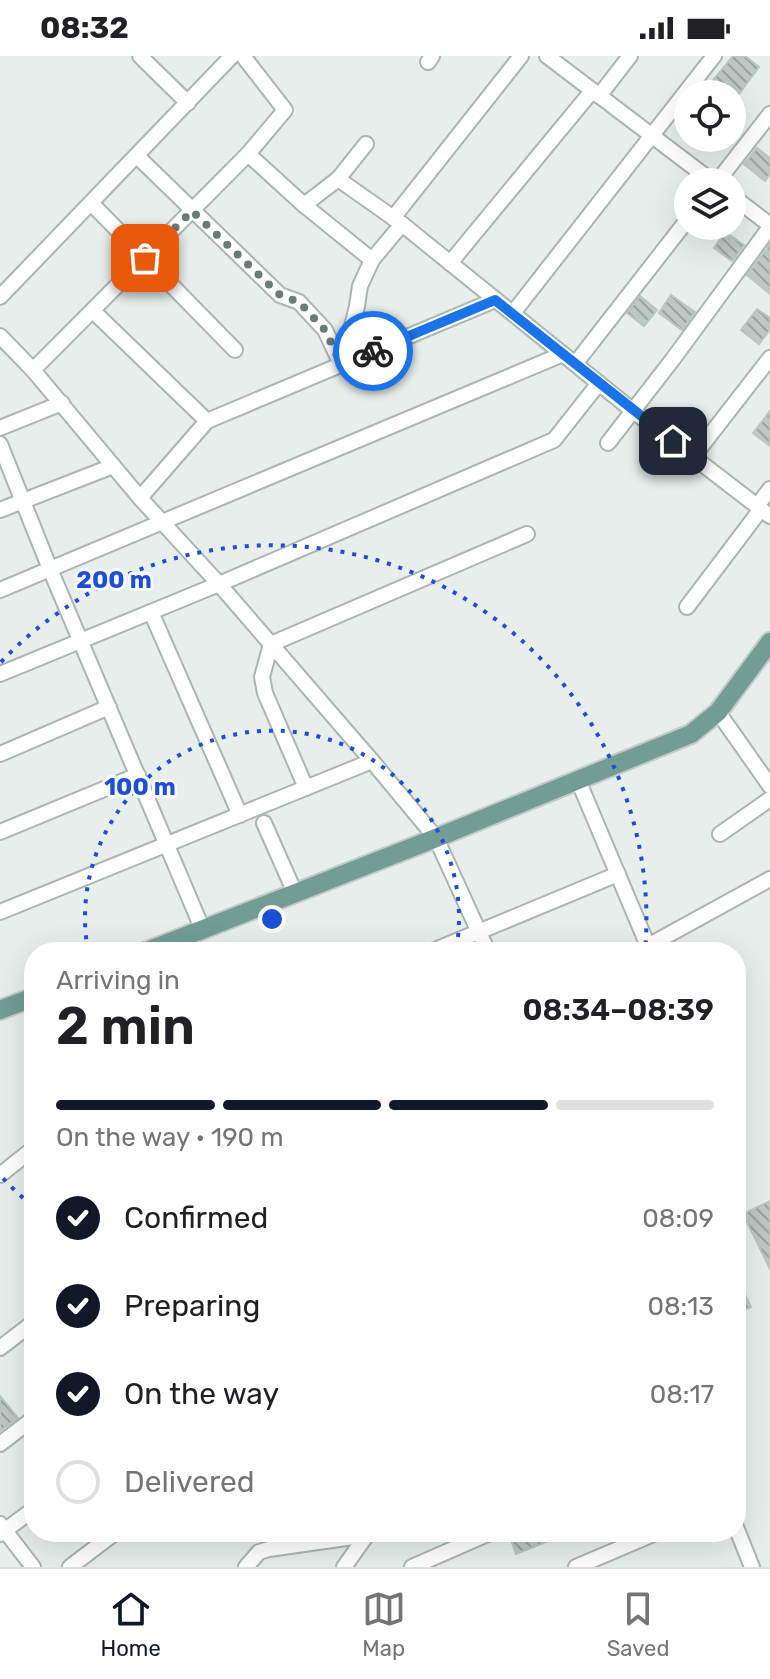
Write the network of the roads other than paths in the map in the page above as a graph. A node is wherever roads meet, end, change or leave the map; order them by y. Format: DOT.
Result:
graph roads {
  1 [pos="140,56"];
  2 [pos="232,56"];
  3 [pos="243,56"];
  4 [pos="521,56"];
  5 [pos="547,56"];
  6 [pos="630,56"];
  7 [pos="714,56"];
  8 [pos="596,94"];
  9 [pos="188,103"];
  10 [pos="770,114"];
  11 [pos="652,135"];
  12 [pos="366,144"];
  13 [pos="248,154"];
  14 [pos="137,156"];
  15 [pos="696,168"];
  16 [pos="726,168"];
  17 [pos="338,179"];
  18 [pos="91,203"];
  19 [pos="304,205"];
  20 [pos="746,207"];
  21 [pos="192,211"];
  22 [pos="397,221"];
  23 [pos="770,226"];
  24 [pos="674,235"];
  25 [pos="145,258"];
  26 [pos="372,260"];
  27 [pos="450,263"];
  28 [pos="0,297"];
  29 [pos="495,300"];
  30 [pos="93,311"];
  31 [pos="513,313"];
  32 [pos="0,336"];
  33 [pos="235,350"];
  34 [pos="770,358"];
  35 [pos="569,359"];
  36 [pos="339,360"];
  37 [pos="33,370"];
  38 [pos="599,383"];
  39 [pos="62,403"];
  40 [pos="632,410"];
  41 [pos="207,421"];
  42 [pos="0,428"];
  43 [pos="608,443"];
  44 [pos="0,444"];
  45 [pos="693,457"];
  46 [pos="113,466"];
  47 [pos="770,489"];
  48 [pos="140,498"];
  49 [pos="22,501"];
  50 [pos="0,510"];
  51 [pos="763,510"];
  52 [pos="162,521"];
  53 [pos="527,534"];
  54 [pos="50,569"];
  55 [pos="219,584"];
  56 [pos="0,590"];
  57 [pos="687,607"];
  58 [pos="151,612"];
  59 [pos="81,641"];
  60 [pos="770,642"];
  61 [pos="271,644"];
  62 [pos="0,674"];
  63 [pos="109,707"];
  64 [pos="718,712"];
  65 [pos="0,754"];
  66 [pos="372,761"];
  67 [pos="138,775"];
  68 [pos="578,780"];
  69 [pos="770,786"];
  70 [pos="306,788"];
  71 [pos="770,799"];
  72 [pos="240,815"];
  73 [pos="264,823"];
  74 [pos="0,832"];
  75 [pos="720,834"];
  76 [pos="436,838"];
  77 [pos="167,845"];
  78 [pos="618,874"];
  79 [pos="770,879"];
  80 [pos="295,893"];
  81 [pos="0,912"];
  82 [pos="202,928"];
  83 [pos="479,932"];
  84 [pos="169,942"];
  85 [pos="454,942"];
  86 [pos="484,942"];
  87 [pos="646,942"];
  88 [pos="655,942"];
  89 [pos="24,1001"];
  90 [pos="0,1010"];
  91 [pos="24,1156"];
  92 [pos="0,1175"];
  93 [pos="24,1330"];
  94 [pos="0,1348"];
  95 [pos="24,1426"];
  96 [pos="0,1444"];
  97 [pos="24,1516"];
  98 [pos="2,1530"];
  99 [pos="103,1542"];
  100 [pos="312,1542"];
  101 [pos="362,1542"];
  102 [pos="469,1542"];
  103 [pos="635,1542"];
  104 [pos="742,1542"];
  105 [pos="33,1567"];
  106 [pos="70,1567"];
  107 [pos="246,1567"];
  108 [pos="344,1567"];
  109 [pos="412,1567"];
  110 [pos="576,1567"];
  111 [pos="752,1567"];
  1 -- 9 [label="street"];
  2 -- 9 [label="street"];
  3 -- 13 [label="street"];
  4 -- 22 [label="street"];
  5 -- 8 [label="street"];
  6 -- 8 [label="street"];
  7 -- 11 [label="street"];
  8 -- 11 [label="street"];
  8 -- 27 [label="street"];
  9 -- 14 [label="street"];
  10 -- 16 [label="street"];
  11 -- 15 [label="street"];
  11 -- 31 [label="street"];
  12 -- 17 [label="street"];
  13 -- 19 [label="street"];
  13 -- 21 [label="street"];
  14 -- 18 [label="street"];
  14 -- 21 [label="street"];
  17 -- 19 [label="street"];
  17 -- 22 [label="street"];
  18 -- 25 [label="street"];
  18 -- 28 [label="street"];
  19 -- 26 [label="street"];
  20 -- 23 [label="street"];
  21 -- 25 [label="street"];
  21 -- 36 [label="street"];
  22 -- 26 [label="street"];
  22 -- 27 [label="street"];
  23 -- 40 [label="street"];
  24 -- 35 [label="street"];
  25 -- 30 [label="street"];
  25 -- 33 [label="street"];
  26 -- 36 [label="street"];
  27 -- 29 [label="street"];
  29 -- 31 [label="street"];
  29 -- 36 [label="street"];
  30 -- 37 [label="street"];
  30 -- 41 [label="street"];
  31 -- 35 [label="street"];
  32 -- 37 [label="street"];
  34 -- 45 [label="street"];
  35 -- 38 [label="street"];
  35 -- 52 [label="street"];
  36 -- 41 [label="street"];
  37 -- 39 [label="street"];
  38 -- 40 [label="street"];
  38 -- 55 [label="street"];
  39 -- 42 [label="street"];
  39 -- 46 [label="street"];
  40 -- 43 [label="street"];
  40 -- 45 [label="street"];
  41 -- 48 [label="street"];
  44 -- 49 [label="street"];
  45 -- 51 [label="street"];
  46 -- 48 [label="street"];
  46 -- 49 [label="street"];
  47 -- 51 [label="street"];
  48 -- 52 [label="street"];
  49 -- 50 [label="street"];
  49 -- 54 [label="street"];
  51 -- 57 [label="street"];
  52 -- 54 [label="street"];
  52 -- 55 [label="street"];
  53 -- 61 [label="street"];
  54 -- 56 [label="street"];
  54 -- 59 [label="street"];
  55 -- 58 [label="street"];
  55 -- 61 [label="street"];
  58 -- 59 [label="street"];
  58 -- 72 [label="street"];
  59 -- 62 [label="street"];
  59 -- 63 [label="street"];
  60 -- 64 [label="main road"];
  61 -- 66 [label="street"];
  61 -- 70 [label="street"];
  63 -- 65 [label="street"];
  63 -- 67 [label="street"];
  64 -- 68 [label="main road"];
  64 -- 69 [label="street"];
  66 -- 70 [label="street"];
  66 -- 76 [label="street"];
  67 -- 74 [label="street"];
  67 -- 77 [label="street"];
  68 -- 76 [label="main road"];
  68 -- 78 [label="street"];
  70 -- 72 [label="street"];
  71 -- 75 [label="street"];
  72 -- 77 [label="street"];
  73 -- 80 [label="street"];
  76 -- 80 [label="main road"];
  76 -- 83 [label="street"];
  77 -- 81 [label="street"];
  77 -- 82 [label="street"];
  78 -- 83 [label="street"];
  78 -- 87 [label="street"];
  79 -- 88 [label="street"];
  80 -- 82 [label="main road"];
  82 -- 84 [label="main road"];
  83 -- 85 [label="street"];
  83 -- 86 [label="street"];
  89 -- 90 [label="main road"];
  91 -- 92 [label="street"];
  93 -- 94 [label="street"];
  95 -- 96 [label="street"];
  97 -- 98 [label="street"];
  98 -- 105 [label="street"];
  99 -- 106 [label="street"];
  100 -- 107 [label="street"];
  101 -- 108 [label="street"];
  102 -- 109 [label="street"];
  103 -- 110 [label="street"];
  104 -- 111 [label="street"];
}
